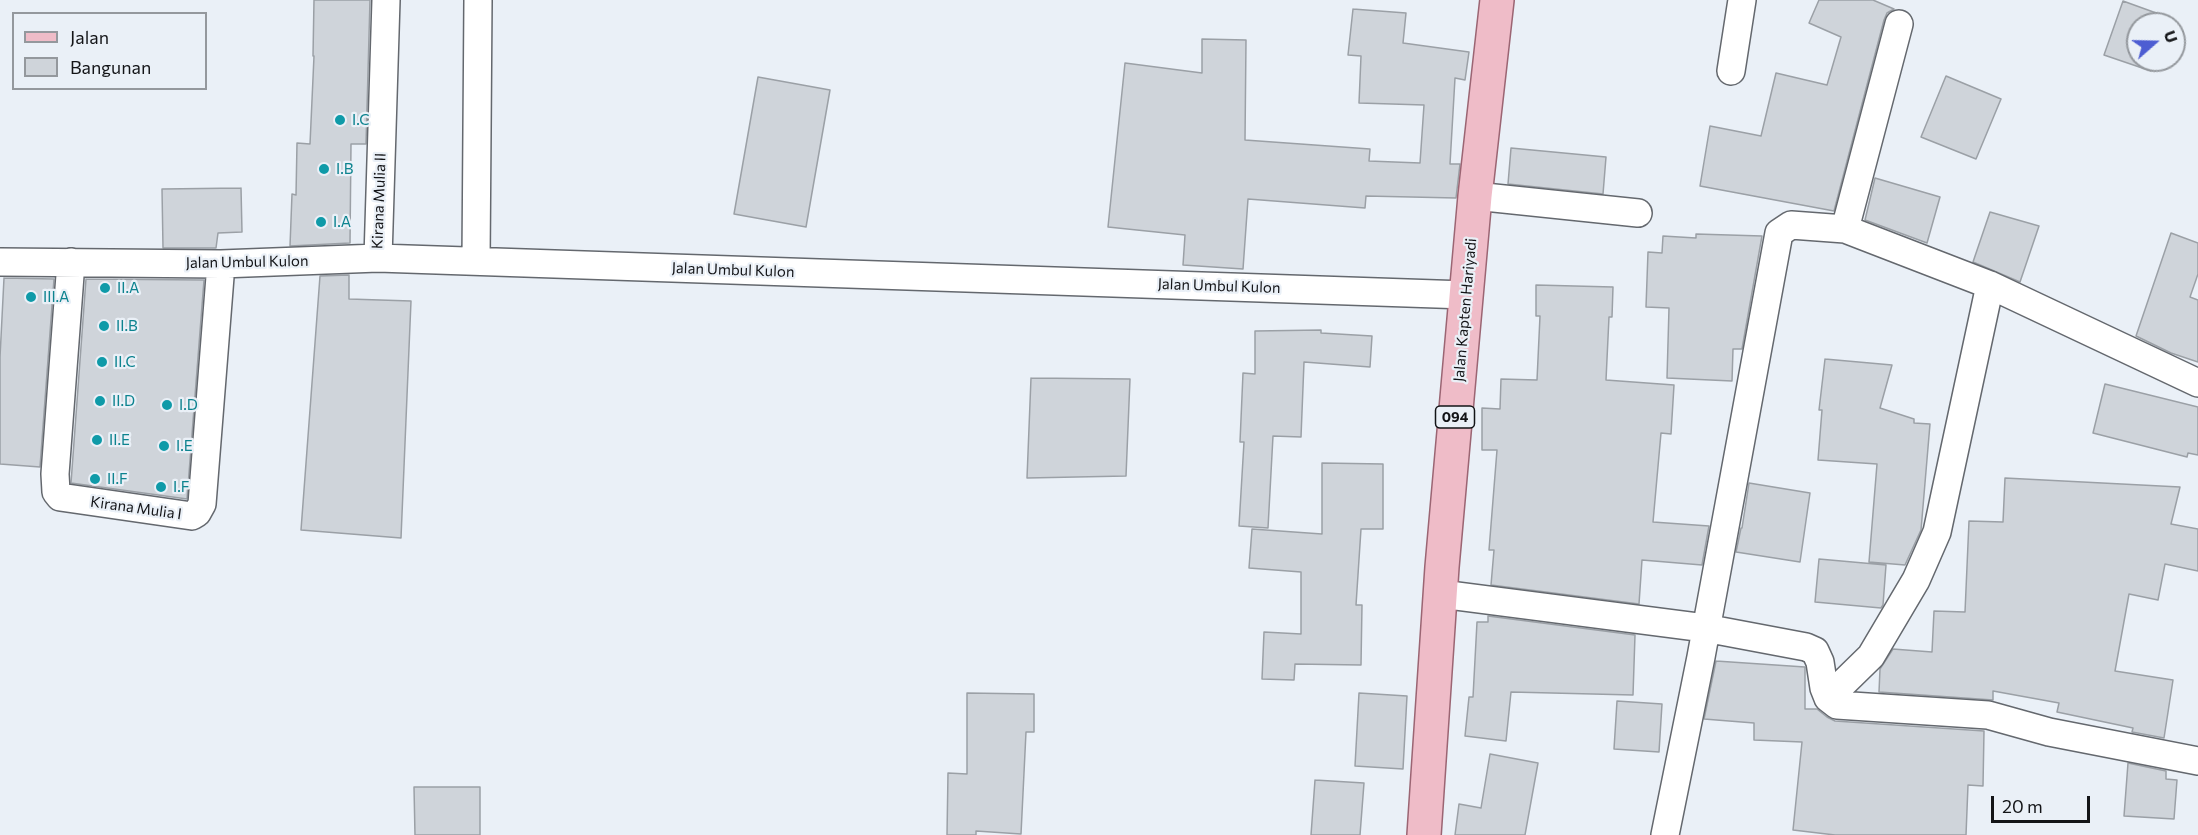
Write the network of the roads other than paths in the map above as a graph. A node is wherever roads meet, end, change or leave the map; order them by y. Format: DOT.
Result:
graph roads {
  1 [pos="386,0"];
  2 [pos="478,0"];
  3 [pos="1497,0"];
  4 [pos="1743,0"];
  5 [pos="1899,24"];
  6 [pos="1731,71"];
  7 [pos="1475,196"];
  8 [pos="1638,213"];
  9 [pos="1845,229"];
  10 [pos="378,258"];
  11 [pos="476,261"];
  12 [pos="0,262"];
  13 [pos="71,262"];
  14 [pos="221,264"];
  15 [pos="1990,285"];
  16 [pos="1466,294"];
  17 [pos="2198,383"];
  18 [pos="1441,594"];
  19 [pos="1705,628"];
  20 [pos="1828,698"];
  21 [pos="2198,761"];
  22 [pos="1424,835"];
  23 [pos="1665,835"];
  1 -- 10 [label="street, Kirana Mulia II"];
  2 -- 11 [label="street"];
  3 -- 7 [label="main road, Jalan Kapten Hariyadi / 094"];
  4 -- 6 [label="street"];
  5 -- 9 [label="street"];
  7 -- 8 [label="street"];
  7 -- 16 [label="main road, Jalan Kapten Hariyadi / 094"];
  9 -- 15 [label="street"];
  9 -- 19 [label="street"];
  10 -- 11 [label="street, Jalan Umbul Kulon"];
  10 -- 14 [label="street, Jalan Umbul Kulon"];
  11 -- 16 [label="street, Jalan Umbul Kulon"];
  12 -- 13 [label="street, Jalan Umbul Kulon"];
  13 -- 14 [label="street, Jalan Umbul Kulon"];
  13 -- 14 [label="street, Kirana Mulia I"];
  15 -- 17 [label="street"];
  15 -- 20 [label="street"];
  16 -- 18 [label="main road, Jalan Kapten Hariyadi / 094"];
  18 -- 19 [label="street"];
  18 -- 22 [label="main road, Jalan Kapten Hariyadi / 094"];
  19 -- 20 [label="street"];
  19 -- 23 [label="street"];
  20 -- 21 [label="street"];
}
